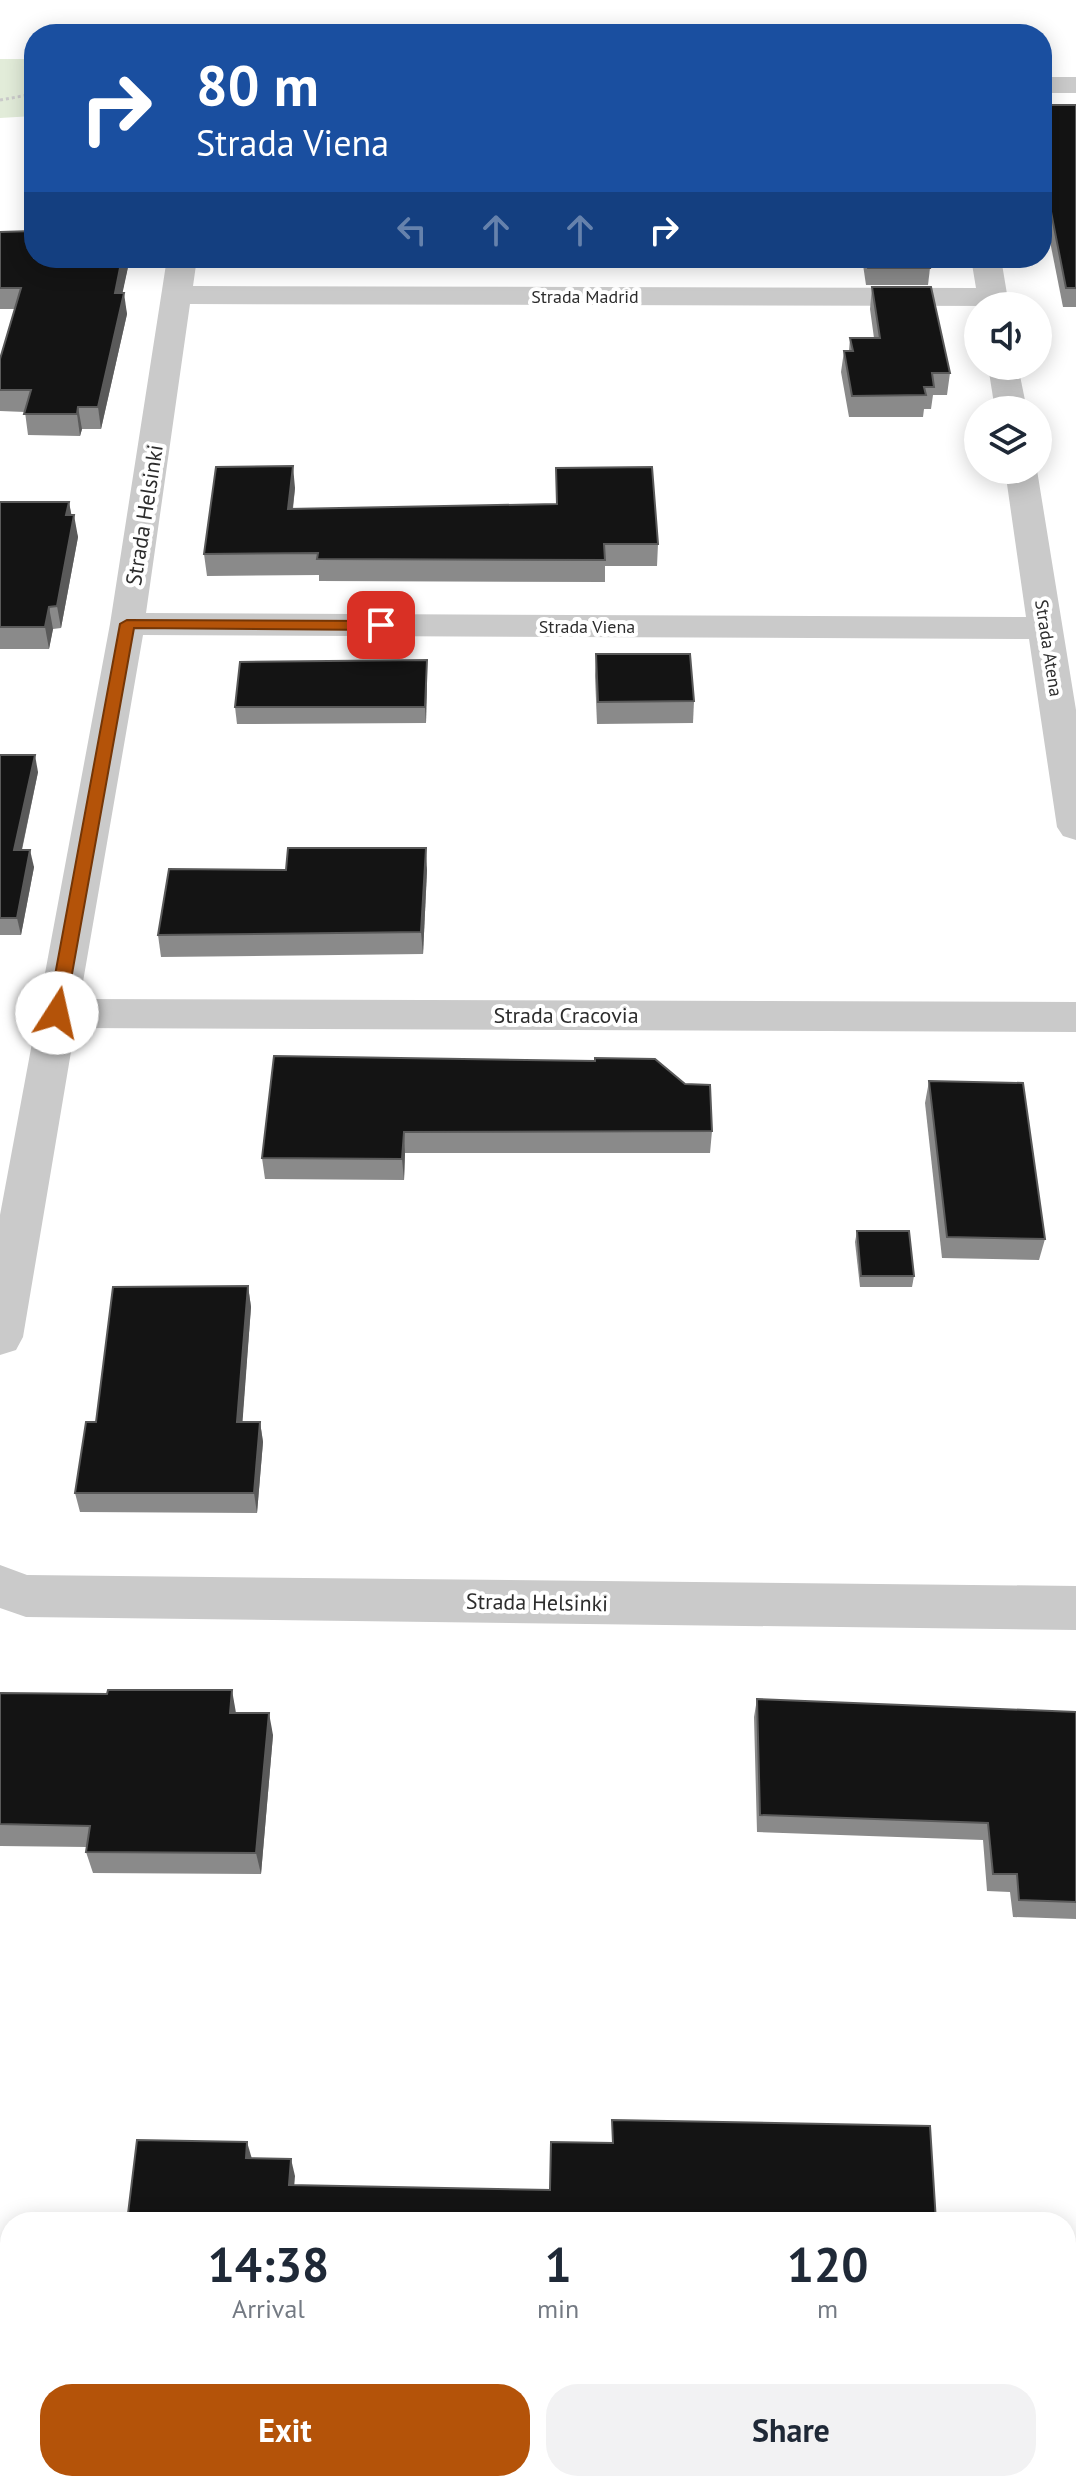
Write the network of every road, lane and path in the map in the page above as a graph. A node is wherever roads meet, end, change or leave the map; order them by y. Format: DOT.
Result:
graph roads {
  1 [pos="1052,85"];
  2 [pos="1076,85"];
  3 [pos="24,96"];
  4 [pos="0,100"];
  5 [pos="181,268"];
  6 [pos="988,268"];
  7 [pos="991,292"];
  8 [pos="178,295"];
  9 [pos="964,302"];
  10 [pos="1023,484"];
  11 [pos="127,624"];
  12 [pos="1047,628"];
  13 [pos="1076,827"];
  14 [pos="57,1013"];
  15 [pos="1076,1017"];
  16 [pos="0,1337"];
  17 [pos="0,1586"];
  18 [pos="1076,1608"];
  1 -- 2 [label="street"];
  3 -- 4 [label="path"];
  5 -- 8 [label="street, Strada Helsinki"];
  6 -- 7 [label="street"];
  8 -- 9 [label="street, Strada Madrid"];
  8 -- 11 [label="street, Strada Helsinki"];
  10 -- 12 [label="street, Strada Atena"];
  11 -- 12 [label="street, Strada Viena"];
  11 -- 14 [label="street, Strada Helsinki"];
  12 -- 13 [label="street, Strada Atena"];
  14 -- 15 [label="street, Strada Cracovia"];
  14 -- 16 [label="street, Strada Helsinki"];
  17 -- 18 [label="street, Strada Helsinki"];
}
